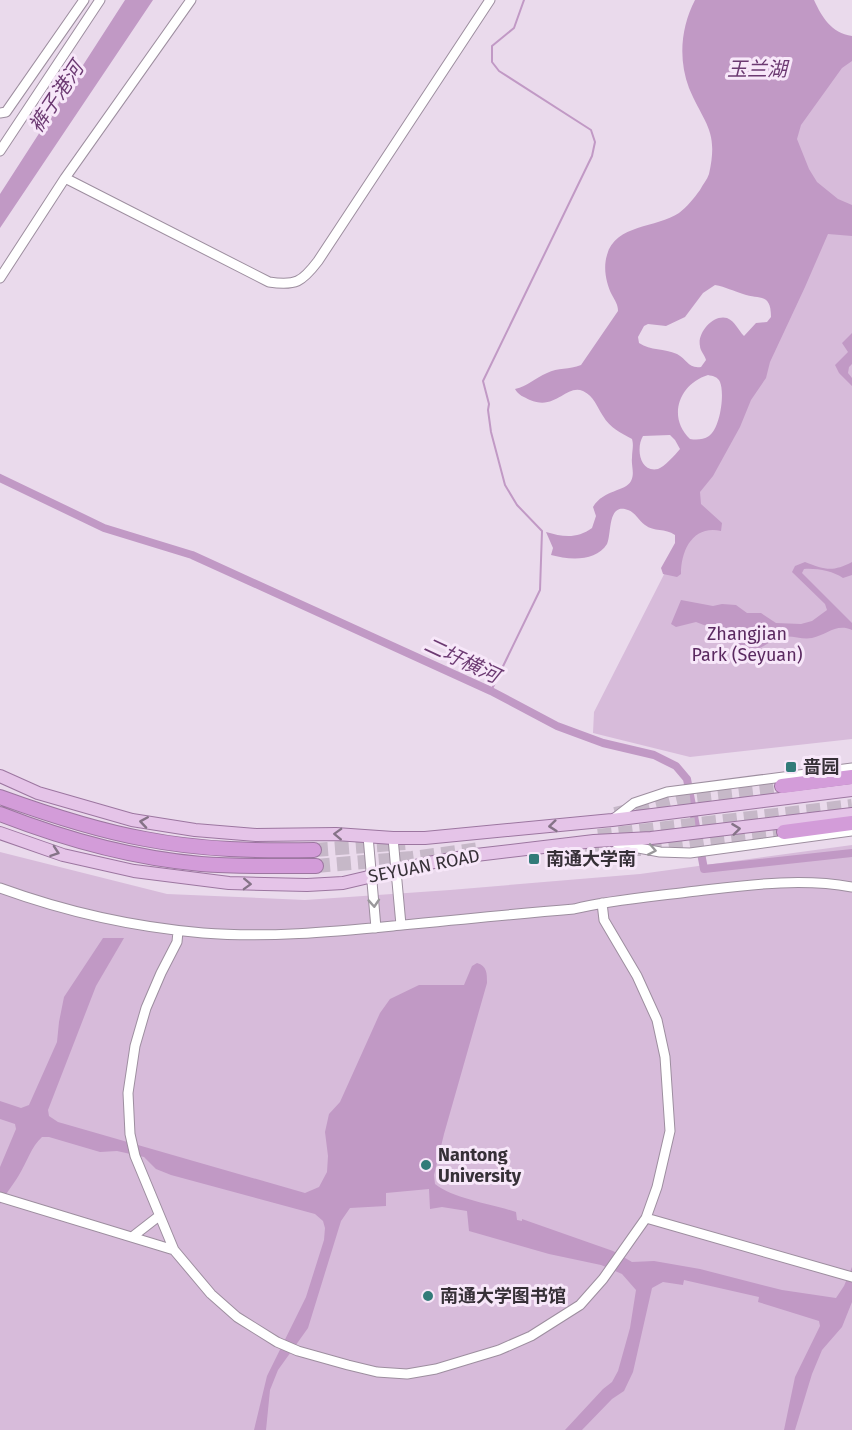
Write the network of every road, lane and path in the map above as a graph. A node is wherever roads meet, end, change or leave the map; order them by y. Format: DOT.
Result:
graph roads {
  1 [pos="84,0"];
  2 [pos="100,0"];
  3 [pos="191,0"];
  4 [pos="490,0"];
  5 [pos="0,113"];
  6 [pos="1,149"];
  7 [pos="65,178"];
  8 [pos="0,278"];
  9 [pos="852,768"];
  10 [pos="0,776"];
  11 [pos="852,777"];
  12 [pos="782,786"];
  13 [pos="852,790"];
  14 [pos="0,797"];
  15 [pos="852,814"];
  16 [pos="3,816"];
  17 [pos="612,820"];
  18 [pos="852,823"];
  19 [pos="852,831"];
  20 [pos="784,832"];
  21 [pos="0,833"];
  22 [pos="368,836"];
  23 [pos="393,838"];
  24 [pos="594,841"];
  25 [pos="314,850"];
  26 [pos="316,867"];
  27 [pos="395,870"];
  28 [pos="372,877"];
  29 [pos="852,887"];
  30 [pos="0,888"];
  31 [pos="602,903"];
  32 [pos="401,925"];
  33 [pos="376,928"];
  34 [pos="178,931"];
  35 [pos="3,1198"];
  36 [pos="159,1216"];
  37 [pos="646,1218"];
  38 [pos="132,1237"];
  39 [pos="174,1250"];
  40 [pos="849,1276"];
  1 -- 5 [label="street"];
  2 -- 6 [label="street"];
  3 -- 7 [label="street"];
  4 -- 7 [label="street"];
  7 -- 8 [label="street"];
  9 -- 17 [label="street"];
  22 -- 10 [label="main road, SEYUAN ROAD, one-way"];
  11 -- 12 [label="highway"];
  13 -- 17 [label="main road, SEYUAN ROAD"];
  14 -- 25 [label="highway"];
  24 -- 15 [label="main road, SEYUAN ROAD, one-way"];
  16 -- 26 [label="highway"];
  17 -- 23 [label="main road, SEYUAN ROAD, one-way"];
  18 -- 20 [label="highway"];
  24 -- 19 [label="street, one-way"];
  21 -- 28 [label="main road, SEYUAN ROAD, one-way"];
  22 -- 23 [label="main road, SEYUAN ROAD"];
  22 -- 28 [label="street"];
  23 -- 27 [label="street"];
  24 -- 27 [label="main road, SEYUAN ROAD"];
  27 -- 28 [label="main road, SEYUAN ROAD"];
  27 -- 32 [label="street"];
  28 -- 33 [label="street, one-way"];
  29 -- 31 [label="street"];
  30 -- 34 [label="street"];
  31 -- 32 [label="street"];
  31 -- 37 [label="street"];
  32 -- 33 [label="street"];
  33 -- 34 [label="street"];
  34 -- 36 [label="street"];
  35 -- 38 [label="street"];
  36 -- 38 [label="street"];
  36 -- 39 [label="street"];
  37 -- 39 [label="street"];
  37 -- 40 [label="street"];
  38 -- 39 [label="street"];
}
